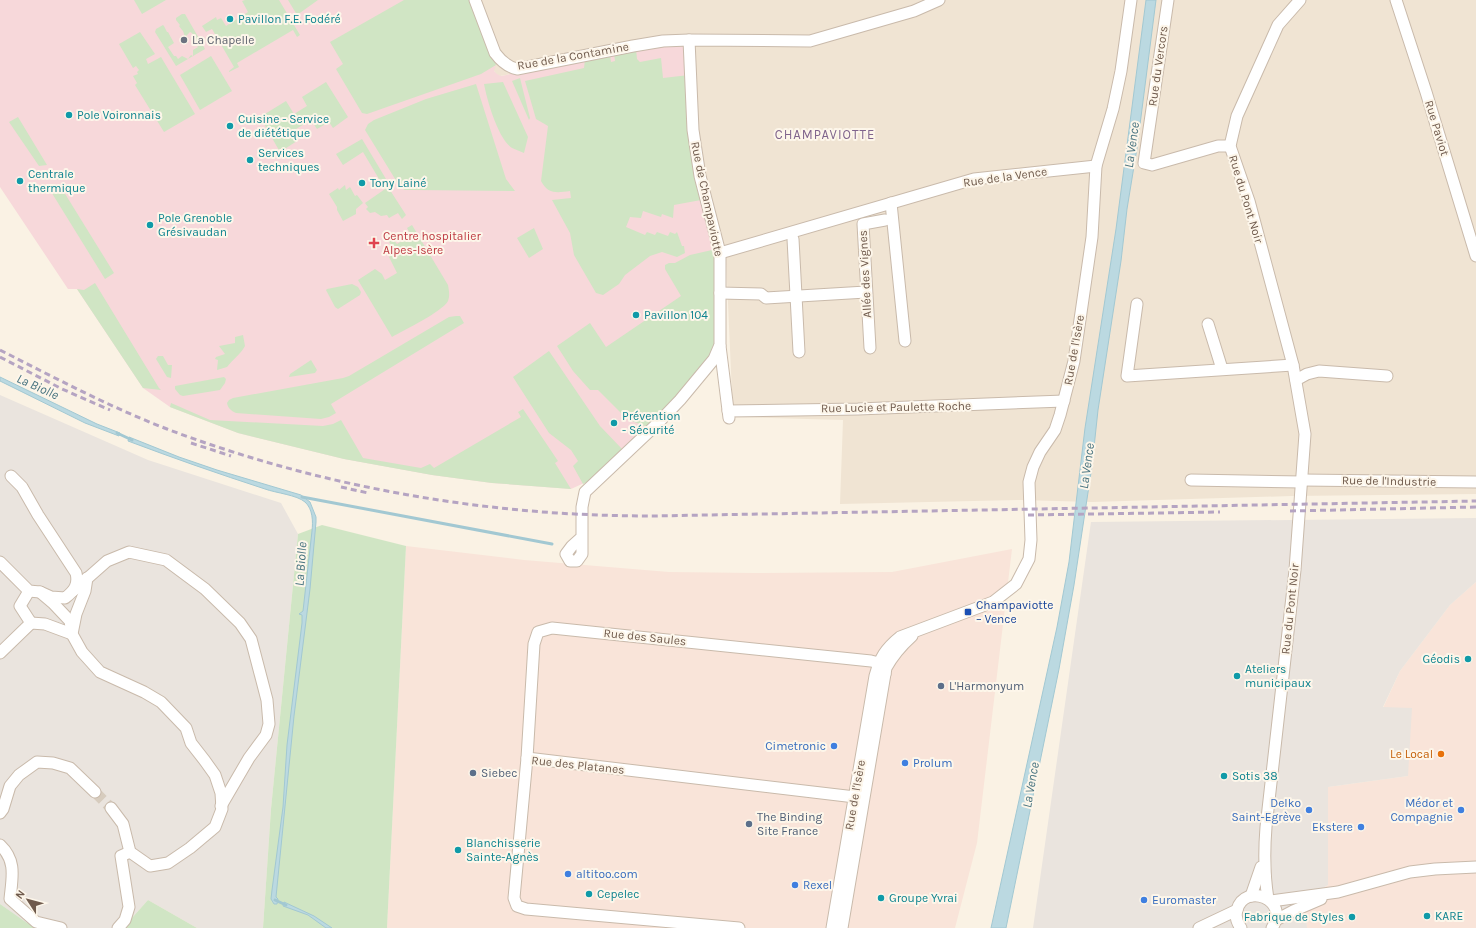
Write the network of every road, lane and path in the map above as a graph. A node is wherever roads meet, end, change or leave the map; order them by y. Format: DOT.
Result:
graph roads {
  1 [pos="475,0"];
  2 [pos="939,0"];
  3 [pos="1131,0"];
  4 [pos="1168,0"];
  5 [pos="1300,0"];
  6 [pos="1396,0"];
  7 [pos="689,40"];
  8 [pos="1230,146"];
  9 [pos="1096,166"];
  10 [pos="891,203"];
  11 [pos="885,220"];
  12 [pos="793,239"];
  13 [pos="720,253"];
  14 [pos="1476,256"];
  15 [pos="866,292"];
  16 [pos="720,293"];
  17 [pos="796,296"];
  18 [pos="1137,304"];
  19 [pos="1208,324"];
  20 [pos="905,340"];
  21 [pos="720,345"];
  22 [pos="870,348"];
  23 [pos="799,352"];
  24 [pos="1293,365"];
  25 [pos="1222,369"];
  26 [pos="1387,376"];
  27 [pos="1296,380"];
  28 [pos="1064,401"];
  29 [pos="11,476"];
  30 [pos="1191,480"];
  31 [pos="1302,481"];
  32 [pos="1476,482"];
  33 [pos="582,537"];
  34 [pos="0,562"];
  35 [pos="87,578"];
  36 [pos="29,591"];
  37 [pos="73,591"];
  38 [pos="40,592"];
  39 [pos="31,622"];
  40 [pos="918,630"];
  41 [pos="72,634"];
  42 [pos="0,653"];
  43 [pos="878,663"];
  44 [pos="885,674"];
  45 [pos="527,758"];
  46 [pos="95,792"];
  47 [pos="855,797"];
  48 [pos="221,806"];
  49 [pos="111,808"];
  50 [pos="0,813"];
  51 [pos="0,845"];
  52 [pos="130,852"];
  53 [pos="1264,854"];
  54 [pos="1476,867"];
  55 [pos="1338,892"];
  56 [pos="1251,896"];
  57 [pos="1270,900"];
  58 [pos="1237,910"];
  59 [pos="1274,924"];
  60 [pos="61,928"];
  61 [pos="118,928"];
  62 [pos="739,928"];
  63 [pos="832,928"];
  64 [pos="842,928"];
  65 [pos="1199,928"];
  66 [pos="1241,928"];
  1 -- 7 [label="street, Rue de la Contamine"];
  2 -- 7 [label="street"];
  3 -- 9 [label="street, Rue de l'Isère"];
  4 -- 8 [label="street, Rue du Vercors"];
  5 -- 8 [label="street, Rue du Pont Noir"];
  6 -- 14 [label="street, Rue Paviot"];
  7 -- 13 [label="street, Rue de Champaviotte"];
  8 -- 24 [label="street, Rue du Pont Noir"];
  9 -- 10 [label="street, Rue de la Vence"];
  9 -- 28 [label="street, Rue de l'Isère"];
  10 -- 13 [label="street, Rue de la Vence"];
  10 -- 20 [label="street"];
  11 -- 15 [label="street, Allée des Vignes"];
  12 -- 17 [label="street"];
  13 -- 16 [label="street, Rue de Champaviotte"];
  15 -- 17 [label="street"];
  15 -- 22 [label="street, Allée des Vignes"];
  16 -- 17 [label="street"];
  16 -- 21 [label="street, Rue de Champaviotte"];
  17 -- 23 [label="street"];
  18 -- 25 [label="street"];
  19 -- 25 [label="street"];
  21 -- 28 [label="street, Rue Lucie et Paulette Roche"];
  21 -- 33 [label="street, Rue de Champaviotte"];
  24 -- 25 [label="street"];
  24 -- 27 [label="street, Rue du Pont Noir"];
  26 -- 27 [label="street"];
  27 -- 31 [label="street, Rue du Pont Noir"];
  28 -- 40 [label="street, Rue de l'Isère"];
  29 -- 37 [label="street"];
  30 -- 31 [label="street"];
  31 -- 32 [label="street, Rue de l'Industrie"];
  31 -- 53 [label="street, Rue du Pont Noir"];
  34 -- 36 [label="street"];
  35 -- 37 [label="street"];
  35 -- 41 [label="street"];
  35 -- 48 [label="street"];
  36 -- 38 [label="street"];
  36 -- 39 [label="street"];
  37 -- 38 [label="street"];
  38 -- 41 [label="street"];
  39 -- 41 [label="street"];
  39 -- 42 [label="street"];
  40 -- 43 [label="street, Rue de l'Isère"];
  40 -- 44 [label="street, Rue de l'Isère"];
  41 -- 48 [label="street"];
  43 -- 44 [label="street"];
  43 -- 45 [label="street, Rue des Saules"];
  43 -- 47 [label="street, Rue de l'Isère"];
  44 -- 64 [label="street, Rue de l'Isère"];
  45 -- 47 [label="street, Rue des Platanes"];
  45 -- 62 [label="street, Rue des Platanes"];
  46 -- 50 [label="street"];
  47 -- 63 [label="street, Rue de l'Isère"];
  48 -- 52 [label="street"];
  49 -- 52 [label="street"];
  51 -- 60 [label="street"];
  52 -- 61 [label="street"];
  53 -- 56 [label="street, Rue du Pont Noir"];
  53 -- 57 [label="street, Rue du Pont Noir"];
  54 -- 55 [label="street"];
  55 -- 57 [label="street"];
  55 -- 59 [label="street"];
  56 -- 57 [label="street"];
  56 -- 58 [label="street"];
  57 -- 59 [label="street, Rue du Pont Noir"];
  58 -- 65 [label="street"];
  58 -- 66 [label="street"];
}
